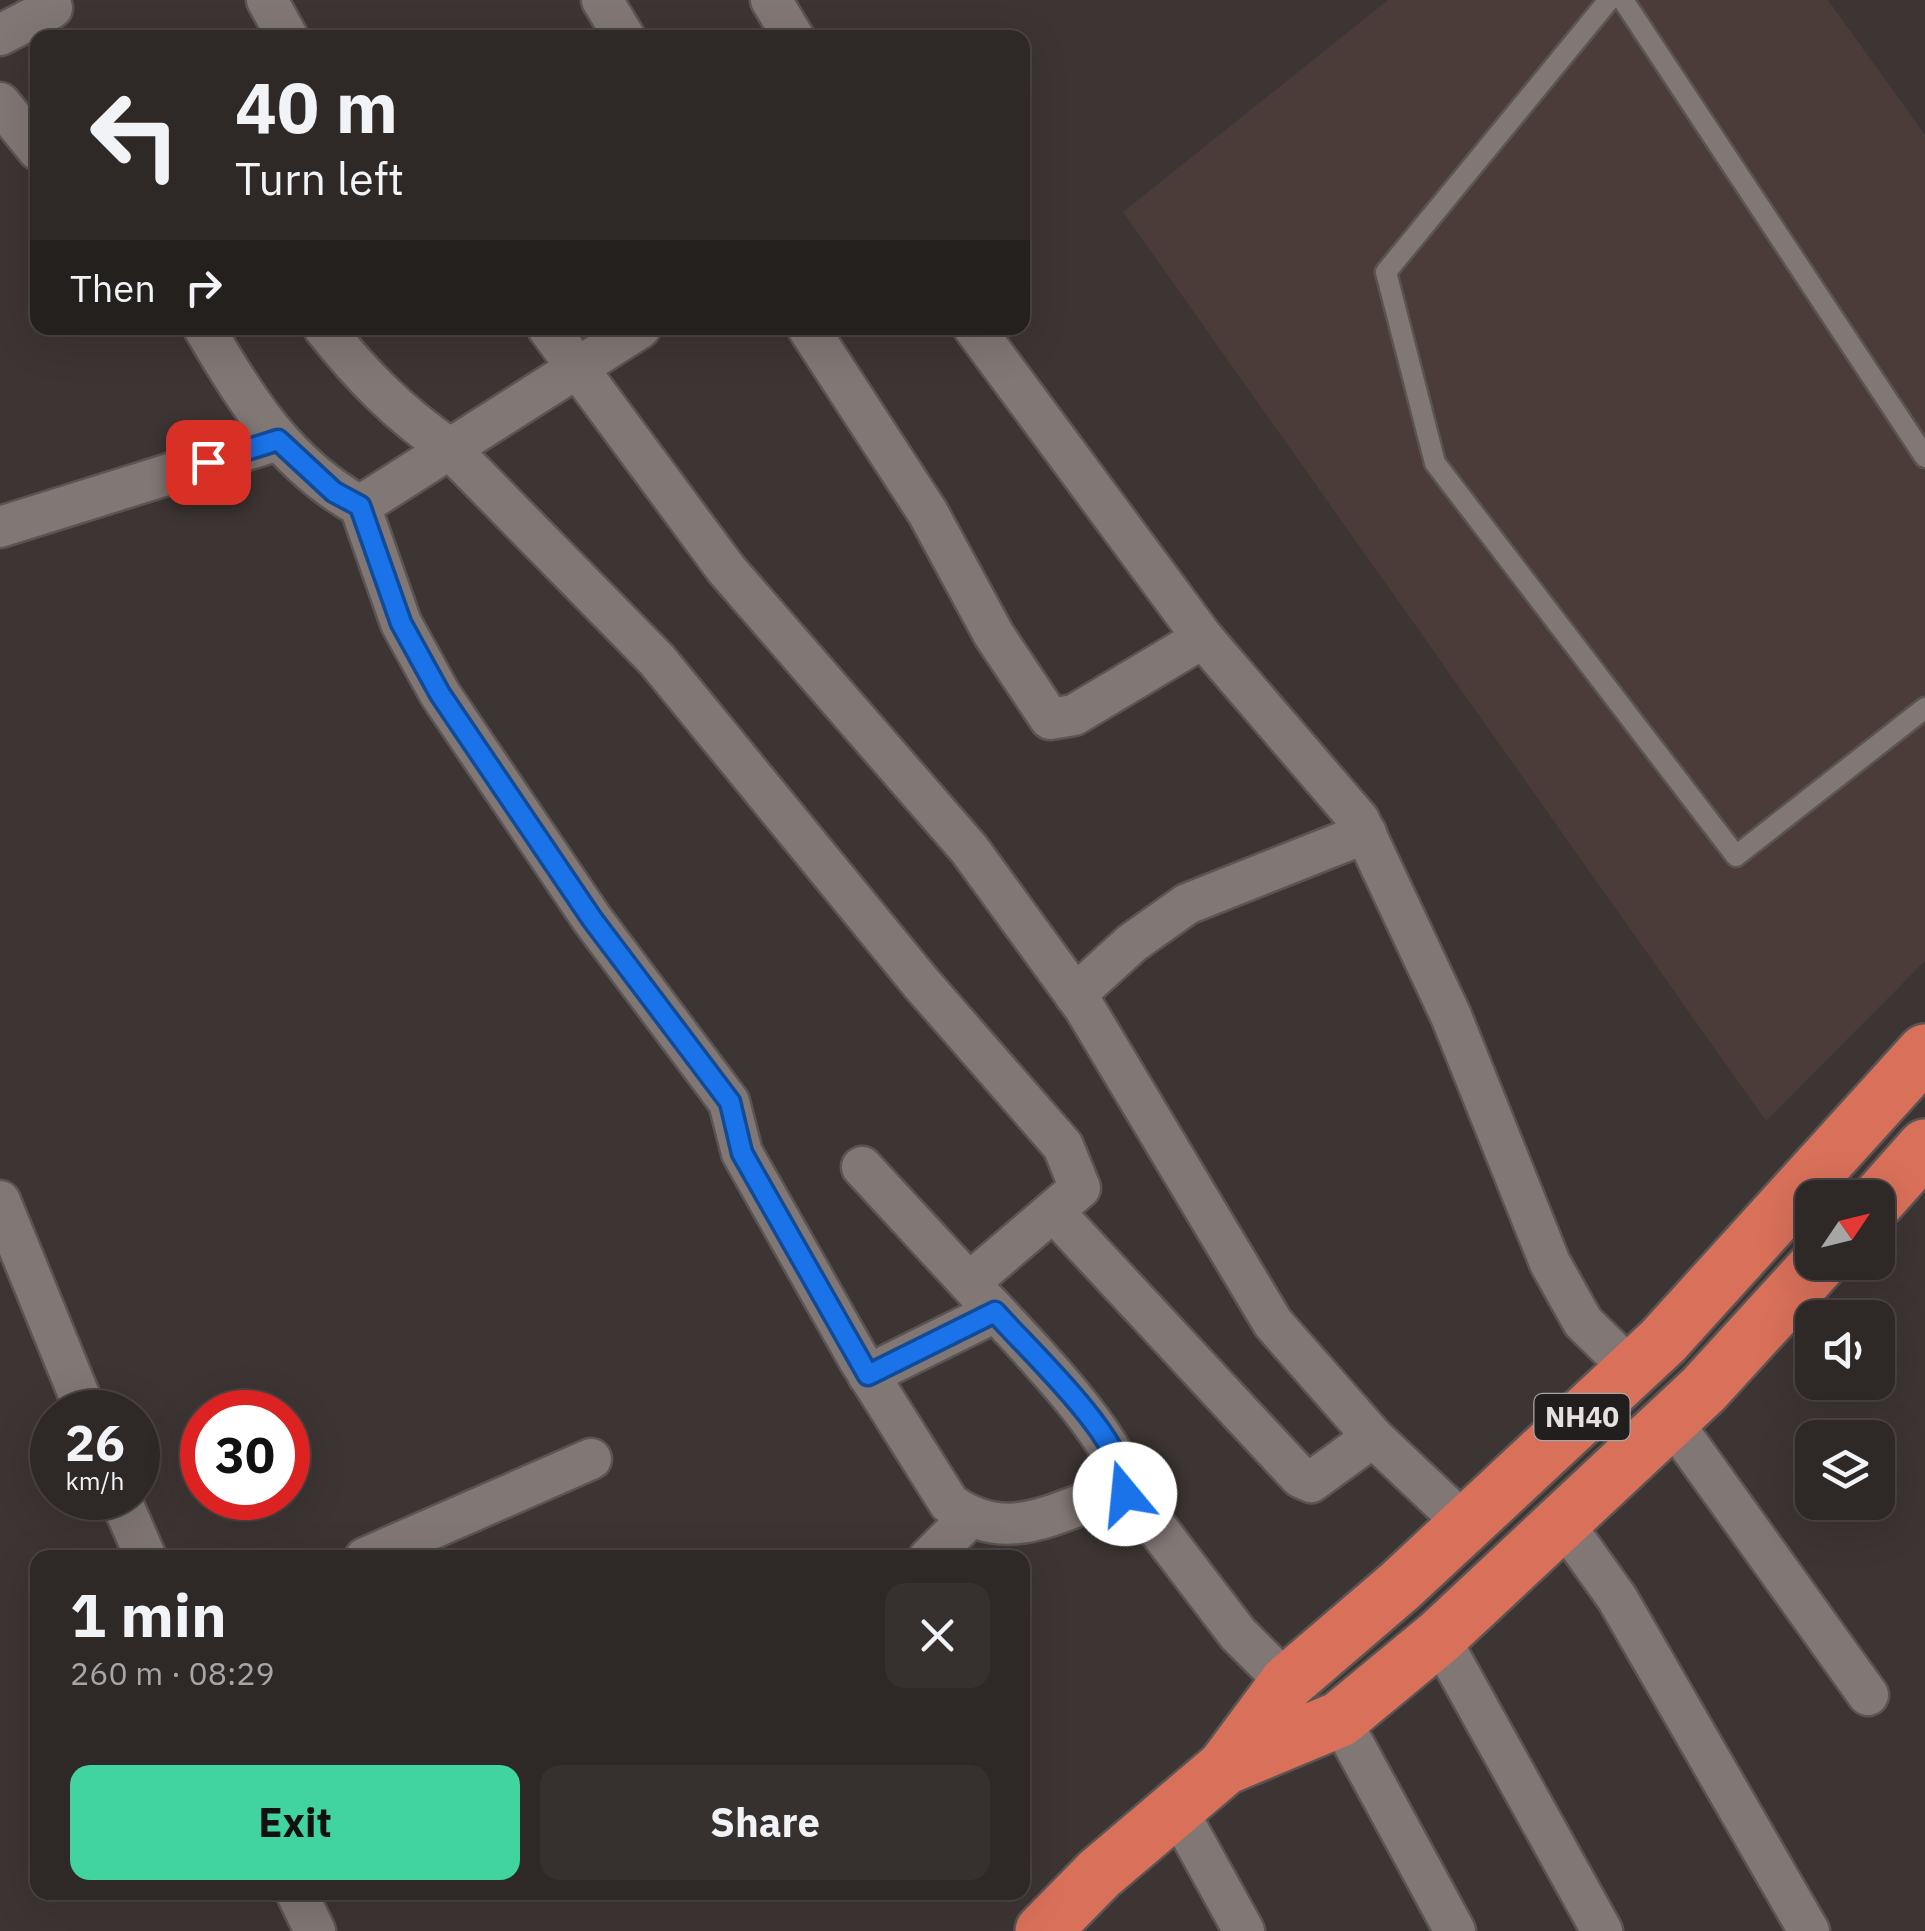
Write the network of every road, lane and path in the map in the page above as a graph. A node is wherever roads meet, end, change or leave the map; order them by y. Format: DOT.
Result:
graph roads {
  1 [pos="267,0"];
  2 [pos="602,0"];
  3 [pos="771,0"];
  4 [pos="1608,0"];
  5 [pos="1623,0"];
  6 [pos="62,15"];
  7 [pos="284,30"];
  8 [pos="620,30"];
  9 [pos="789,30"];
  10 [pos="0,35"];
  11 [pos="0,103"];
  12 [pos="30,140"];
  13 [pos="208,335"];
  14 [pos="330,335"];
  15 [pos="553,335"];
  16 [pos="628,335"];
  17 [pos="813,335"];
  18 [pos="979,335"];
  19 [pos="575,366"];
  20 [pos="278,440"];
  21 [pos="449,448"];
  22 [pos="1925,458"];
  23 [pos="360,506"];
  24 [pos="0,527"];
  25 [pos="1204,638"];
  26 [pos="1925,708"];
  27 [pos="1366,833"];
  28 [pos="1074,994"];
  29 [pos="1925,1052"];
  30 [pos="1925,1146"];
  31 [pos="862,1166"];
  32 [pos="1895,1180"];
  33 [pos="0,1201"];
  34 [pos="1054,1212"];
  35 [pos="1803,1280"];
  36 [pos="982,1298"];
  37 [pos="868,1375"];
  38 [pos="1618,1382"];
  39 [pos="77,1390"];
  40 [pos="1659,1431"];
  41 [pos="1373,1437"];
  42 [pos="590,1459"];
  43 [pos="1125,1494"];
  44 [pos="969,1518"];
  45 [pos="130,1520"];
  46 [pos="1562,1521"];
  47 [pos="1466,1524"];
  48 [pos="143,1550"];
  49 [pos="383,1550"];
  50 [pos="937,1550"];
  51 [pos="1439,1637"];
  52 [pos="1287,1683"];
  53 [pos="1868,1695"];
  54 [pos="1340,1719"];
  55 [pos="1226,1767"];
  56 [pos="1175,1806"];
  57 [pos="300,1900"];
  58 [pos="1050,1928"];
  59 [pos="315,1931"];
  60 [pos="1244,1931"];
  61 [pos="1455,1931"];
  62 [pos="1602,1931"];
  63 [pos="1809,1931"];
  1 -- 7 [label="street"];
  2 -- 8 [label="street"];
  3 -- 9 [label="street"];
  4 -- 26 [label="lane"];
  5 -- 22 [label="lane"];
  6 -- 10 [label="street"];
  11 -- 12 [label="street"];
  13 -- 20 [label="street"];
  14 -- 21 [label="street"];
  15 -- 19 [label="street"];
  16 -- 19 [label="street"];
  17 -- 25 [label="street"];
  18 -- 25 [label="street"];
  19 -- 21 [label="street"];
  19 -- 28 [label="street"];
  20 -- 23 [label="street"];
  20 -- 24 [label="street"];
  21 -- 23 [label="street"];
  21 -- 34 [label="street"];
  23 -- 37 [label="street"];
  25 -- 27 [label="street"];
  27 -- 28 [label="street"];
  27 -- 38 [label="street"];
  28 -- 41 [label="street"];
  29 -- 38 [label="highway, NH40"];
  30 -- 32 [label="highway"];
  31 -- 36 [label="street"];
  33 -- 39 [label="street"];
  34 -- 36 [label="street"];
  34 -- 41 [label="street"];
  35 -- 40 [label="highway, NH40"];
  36 -- 37 [label="street"];
  36 -- 43 [label="street"];
  37 -- 44 [label="street"];
  38 -- 40 [label="highway"];
  38 -- 47 [label="highway, NH40"];
  40 -- 46 [label="highway, NH40"];
  40 -- 53 [label="street"];
  41 -- 47 [label="street"];
  42 -- 49 [label="street"];
  43 -- 44 [label="street"];
  43 -- 52 [label="street"];
  44 -- 50 [label="street"];
  45 -- 48 [label="street"];
  46 -- 51 [label="highway, NH40"];
  46 -- 63 [label="street"];
  47 -- 52 [label="highway, NH40"];
  51 -- 54 [label="highway, NH40"];
  51 -- 62 [label="street"];
  52 -- 55 [label="highway, NH40"];
  54 -- 55 [label="highway, NH40"];
  54 -- 61 [label="street"];
  55 -- 56 [label="highway, NH40"];
  56 -- 58 [label="highway, NH40"];
  56 -- 60 [label="street"];
  57 -- 59 [label="street"];
}
